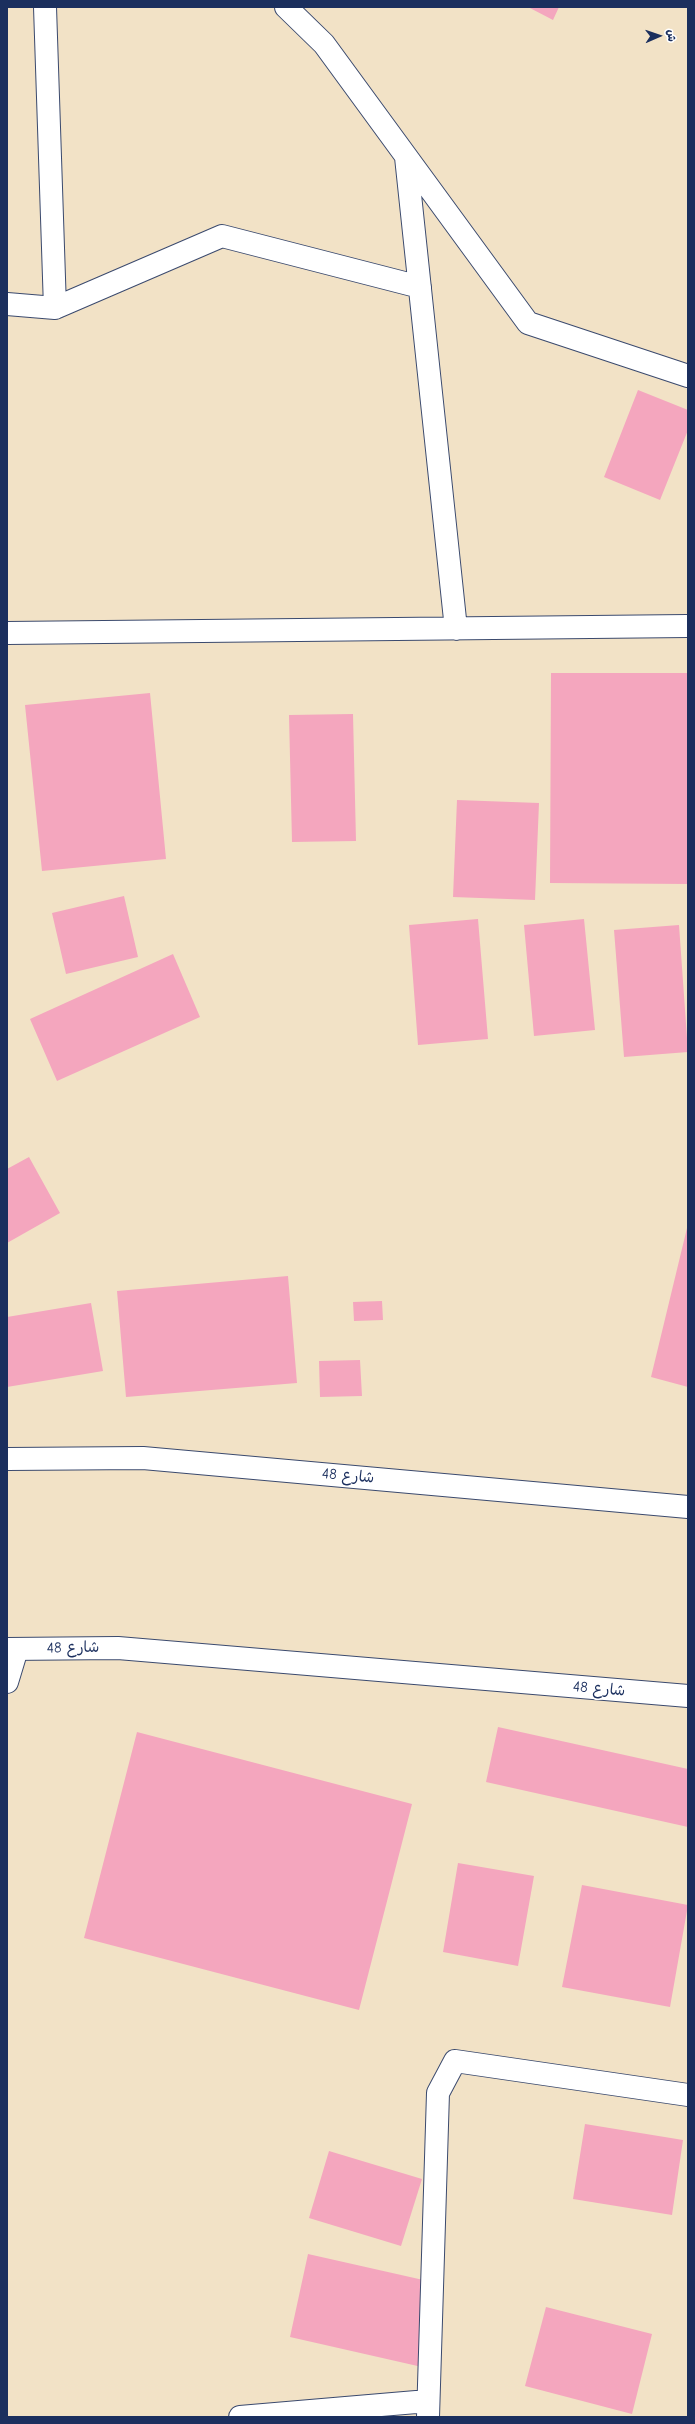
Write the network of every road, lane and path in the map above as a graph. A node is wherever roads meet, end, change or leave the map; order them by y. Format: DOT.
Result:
graph roads {
  1 [pos="45,7"];
  2 [pos="286,7"];
  3 [pos="406,155"];
  4 [pos="420,287"];
  5 [pos="7,304"];
  6 [pos="55,308"];
  7 [pos="688,376"];
  8 [pos="688,626"];
  9 [pos="456,629"];
  10 [pos="7,633"];
  11 [pos="7,1459"];
  12 [pos="688,1507"];
  13 [pos="12,1649"];
  14 [pos="7,1682"];
  15 [pos="688,1696"];
  16 [pos="688,2095"];
  17 [pos="428,2409"];
  18 [pos="240,2417"];
  1 -- 6 [label="street"];
  2 -- 3 [label="street"];
  3 -- 4 [label="street"];
  3 -- 7 [label="street"];
  4 -- 6 [label="street"];
  4 -- 9 [label="street"];
  5 -- 6 [label="street"];
  8 -- 9 [label="street"];
  9 -- 10 [label="street"];
  11 -- 12 [label="street, شارع 48"];
  13 -- 14 [label="street"];
  13 -- 15 [label="street, شارع 48"];
  16 -- 17 [label="street"];
  17 -- 18 [label="street"];
}
